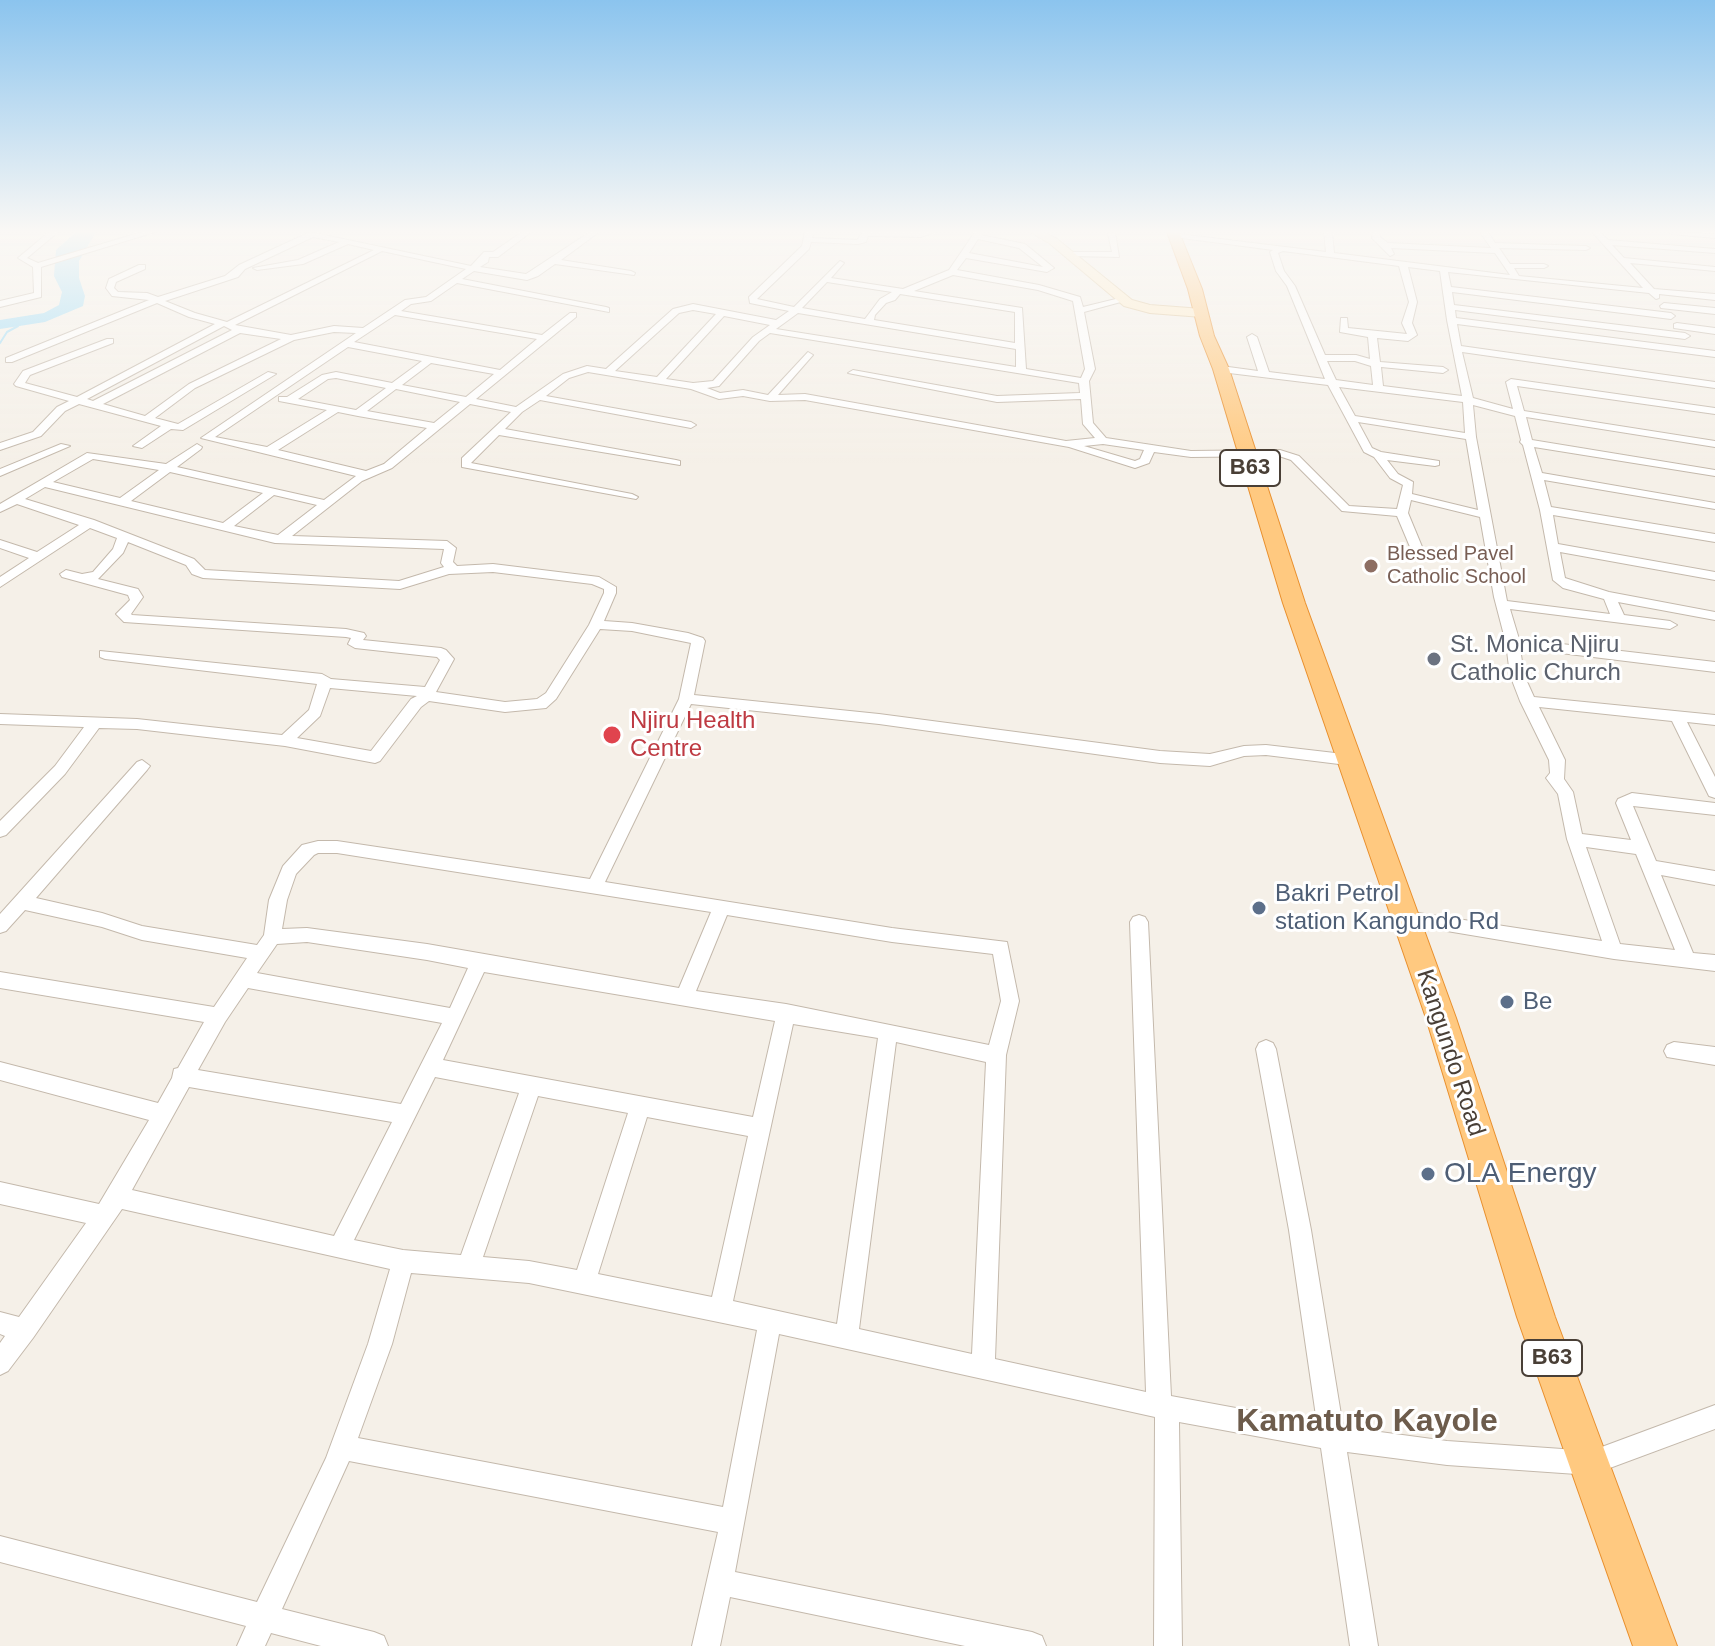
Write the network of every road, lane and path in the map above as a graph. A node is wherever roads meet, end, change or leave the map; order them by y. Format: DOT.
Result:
graph roads {
  1 [pos="135,309"];
  2 [pos="178,309"];
  3 [pos="257,309"];
  4 [pos="398,309"];
  5 [pos="600,309"];
  6 [pos="685,309"];
  7 [pos="702,309"];
  8 [pos="789,309"];
  9 [pos="876,309"];
  10 [pos="1012,309"];
  11 [pos="1088,309"];
  12 [pos="1149,309"];
  13 [pos="1201,309"];
  14 [pos="1301,309"];
  15 [pos="1411,309"];
  16 [pos="1450,309"];
  17 [pos="1612,309"];
  18 [pos="1666,309"];
  19 [pos="1693,309"];
  20 [pos="606,310"];
  21 [pos="796,310"];
  22 [pos="1079,311"];
  23 [pos="1715,311"];
  24 [pos="394,312"];
  25 [pos="722,313"];
  26 [pos="1202,313"];
  27 [pos="1451,314"];
  28 [pos="573,315"];
  29 [pos="1671,316"];
  30 [pos="869,322"];
  31 [pos="225,324"];
  32 [pos="885,324"];
  33 [pos="772,326"];
  34 [pos="1677,326"];
  35 [pos="1329,328"];
  36 [pos="239,330"];
  37 [pos="366,331"];
  38 [pos="1715,331"];
  39 [pos="1372,335"];
  40 [pos="1685,336"];
  41 [pos="1252,337"];
  42 [pos="291,338"];
  43 [pos="544,338"];
  44 [pos="874,338"];
  45 [pos="110,341"];
  46 [pos="348,344"];
  47 [pos="1020,347"];
  48 [pos="1457,348"];
  49 [pos="1698,351"];
  50 [pos="1715,354"];
  51 [pos="808,355"];
  52 [pos="1323,358"];
  53 [pos="430,359"];
  54 [pos="9,360"];
  55 [pos="1375,364"];
  56 [pos="1221,369"];
  57 [pos="1443,370"];
  58 [pos="608,372"];
  59 [pos="1021,372"];
  60 [pos="502,373"];
  61 [pos="853,373"];
  62 [pos="1264,373"];
  63 [pos="271,374"];
  64 [pos="660,380"];
  65 [pos="1084,381"];
  66 [pos="1332,383"];
  67 [pos="1715,385"];
  68 [pos="693,386"];
  69 [pos="1378,387"];
  70 [pos="394,388"];
  71 [pos="1084,396"];
  72 [pos="267,397"];
  73 [pos="538,397"];
  74 [pos="770,398"];
  75 [pos="76,400"];
  76 [pos="289,400"];
  77 [pos="467,400"];
  78 [pos="1468,400"];
  79 [pos="95,404"];
  80 [pos="336,409"];
  81 [pos="518,410"];
  82 [pos="1715,411"];
  83 [pos="358,413"];
  84 [pos="1517,413"];
  85 [pos="1350,418"];
  86 [pos="146,420"];
  87 [pos="691,425"];
  88 [pos="174,427"];
  89 [pos="437,427"];
  90 [pos="497,431"];
  91 [pos="37,434"];
  92 [pos="1471,437"];
  93 [pos="1103,441"];
  94 [pos="201,442"];
  95 [pos="1525,442"];
  96 [pos="1066,444"];
  97 [pos="1715,444"];
  98 [pos="65,446"];
  99 [pos="138,446"];
  100 [pos="0,447"];
  101 [pos="1151,447"];
  102 [pos="269,451"];
  103 [pos="1245,452"];
  104 [pos="91,455"];
  105 [pos="1378,455"];
  106 [pos="676,463"];
  107 [pos="1435,463"];
  108 [pos="169,468"];
  109 [pos="0,473"];
  110 [pos="1715,473"];
  111 [pos="367,475"];
  112 [pos="1537,476"];
  113 [pos="43,483"];
  114 [pos="271,492"];
  115 [pos="1407,496"];
  116 [pos="632,497"];
  117 [pos="16,500"];
  118 [pos="122,502"];
  119 [pos="326,504"];
  120 [pos="1715,506"];
  121 [pos="0,509"];
  122 [pos="1546,510"];
  123 [pos="1402,513"];
  124 [pos="1486,515"];
  125 [pos="90,523"];
  126 [pos="225,527"];
  127 [pos="124,536"];
  128 [pos="1715,538"];
  129 [pos="281,539"];
  130 [pos="0,544"];
  131 [pos="1553,547"];
  132 [pos="18,548"];
  133 [pos="1419,554"];
  134 [pos="0,557"];
  135 [pos="38,557"];
  136 [pos="453,569"];
  137 [pos="66,574"];
  138 [pos="1715,576"];
  139 [pos="82,578"];
  140 [pos="0,583"];
  141 [pos="1609,596"];
  142 [pos="1502,604"];
  143 [pos="1715,616"];
  144 [pos="1619,619"];
  145 [pos="596,625"];
  146 [pos="1670,625"];
  147 [pos="1513,643"];
  148 [pos="105,654"];
  149 [pos="1715,667"];
  150 [pos="323,683"];
  151 [pos="427,694"];
  152 [pos="686,699"];
  153 [pos="1527,701"];
  154 [pos="1677,716"];
  155 [pos="0,719"];
  156 [pos="1715,720"];
  157 [pos="95,723"];
  158 [pos="285,741"];
  159 [pos="1347,759"];
  160 [pos="142,766"];
  161 [pos="1713,787"];
  162 [pos="1715,809"];
  163 [pos="0,831"];
  164 [pos="1575,839"];
  165 [pos="1640,848"];
  166 [pos="1648,866"];
  167 [pos="1715,878"];
  168 [pos="594,888"];
  169 [pos="23,902"];
  170 [pos="722,907"];
  171 [pos="1405,918"];
  172 [pos="1139,922"];
  173 [pos="0,926"];
  174 [pos="267,945"];
  175 [pos="1614,951"];
  176 [pos="1687,959"];
  177 [pos="479,963"];
  178 [pos="1715,963"];
  179 [pos="243,979"];
  180 [pos="0,980"];
  181 [pos="685,995"];
  182 [pos="786,1012"];
  183 [pos="218,1016"];
  184 [pos="455,1017"];
  185 [pos="888,1032"];
  186 [pos="1266,1049"];
  187 [pos="1674,1051"];
  188 [pos="996,1055"];
  189 [pos="1715,1056"];
  190 [pos="429,1067"];
  191 [pos="0,1071"];
  192 [pos="181,1076"];
  193 [pos="531,1087"];
  194 [pos="640,1107"];
  195 [pos="163,1114"];
  196 [pos="407,1115"];
  197 [pos="760,1128"];
  198 [pos="0,1193"];
  199 [pos="117,1197"];
  200 [pos="103,1216"];
  201 [pos="339,1248"];
  202 [pos="403,1261"];
  203 [pos="468,1267"];
  204 [pos="584,1283"];
  205 [pos="720,1310"];
  206 [pos="770,1321"];
  207 [pos="0,1323"];
  208 [pos="25,1330"];
  209 [pos="846,1339"];
  210 [pos="0,1363"];
  211 [pos="983,1367"];
  212 [pos="1163,1406"];
  213 [pos="1715,1417"];
  214 [pos="1333,1438"];
  215 [pos="342,1447"];
  216 [pos="1591,1463"];
  217 [pos="733,1522"];
  218 [pos="0,1549"];
  219 [pos="720,1582"];
  220 [pos="264,1617"];
  221 [pos="251,1646"];
  222 [pos="374,1646"];
  223 [pos="706,1646"];
  224 [pos="1032,1646"];
  225 [pos="1168,1646"];
  226 [pos="1364,1646"];
  227 [pos="1655,1646"];
  1 -- 54 [label="street"];
  2 -- 31 [label="street"];
  3 -- 31 [label="street"];
  4 -- 24 [label="street"];
  5 -- 20 [label="street"];
  6 -- 58 [label="street"];
  7 -- 25 [label="street"];
  8 -- 21 [label="street"];
  9 -- 30 [label="street"];
  10 -- 47 [label="street"];
  11 -- 22 [label="street"];
  12 -- 26 [label="main road"];
  13 -- 26 [label="highway, Kangundo Road / B63"];
  14 -- 52 [label="street"];
  15 -- 39 [label="street"];
  16 -- 27 [label="street"];
  17 -- 29 [label="street"];
  18 -- 29 [label="street"];
  19 -- 23 [label="street"];
  21 -- 30 [label="street"];
  21 -- 33 [label="street"];
  22 -- 65 [label="street"];
  24 -- 37 [label="street"];
  24 -- 43 [label="street"];
  25 -- 33 [label="street"];
  25 -- 64 [label="street"];
  26 -- 56 [label="highway, Kangundo Road / B63"];
  27 -- 40 [label="street"];
  27 -- 48 [label="street"];
  27 -- 49 [label="street"];
  28 -- 43 [label="street"];
  29 -- 34 [label="street"];
  30 -- 32 [label="street"];
  31 -- 36 [label="street"];
  31 -- 75 [label="street"];
  32 -- 44 [label="street"];
  32 -- 47 [label="street"];
  33 -- 59 [label="street"];
  33 -- 68 [label="street"];
  34 -- 38 [label="street"];
  34 -- 40 [label="street"];
  35 -- 39 [label="street"];
  36 -- 42 [label="street"];
  36 -- 79 [label="street"];
  37 -- 42 [label="street"];
  37 -- 46 [label="street"];
  39 -- 55 [label="street"];
  40 -- 49 [label="street"];
  41 -- 62 [label="street"];
  42 -- 86 [label="street"];
  43 -- 60 [label="street"];
  45 -- 75 [label="street"];
  46 -- 53 [label="street"];
  46 -- 72 [label="street"];
  47 -- 59 [label="street"];
  48 -- 67 [label="street"];
  48 -- 78 [label="street"];
  49 -- 50 [label="street"];
  51 -- 74 [label="street"];
  52 -- 55 [label="street"];
  52 -- 66 [label="street"];
  53 -- 60 [label="street"];
  53 -- 70 [label="street"];
  55 -- 57 [label="street"];
  55 -- 69 [label="street"];
  56 -- 62 [label="street"];
  56 -- 103 [label="highway, Kangundo Road / B63"];
  58 -- 64 [label="street"];
  58 -- 73 [label="street"];
  59 -- 65 [label="street"];
  60 -- 77 [label="street"];
  61 -- 71 [label="street"];
  62 -- 66 [label="street"];
  63 -- 88 [label="street"];
  64 -- 68 [label="street"];
  65 -- 71 [label="street"];
  66 -- 69 [label="street"];
  66 -- 85 [label="street"];
  68 -- 74 [label="street"];
  69 -- 78 [label="street"];
  70 -- 76 [label="street"];
  70 -- 77 [label="street"];
  70 -- 83 [label="street"];
  71 -- 93 [label="street"];
  72 -- 76 [label="street"];
  72 -- 94 [label="street"];
  73 -- 81 [label="street"];
  73 -- 87 [label="street"];
  74 -- 96 [label="street"];
  75 -- 79 [label="street"];
  75 -- 91 [label="street"];
  76 -- 80 [label="street"];
  77 -- 81 [label="street"];
  77 -- 89 [label="street"];
  78 -- 84 [label="street"];
  78 -- 92 [label="street"];
  79 -- 86 [label="street"];
  80 -- 83 [label="street"];
  80 -- 102 [label="street"];
  81 -- 90 [label="street"];
  82 -- 84 [label="street"];
  83 -- 89 [label="street"];
  84 -- 95 [label="street"];
  84 -- 97 [label="street"];
  85 -- 92 [label="street"];
  85 -- 105 [label="street"];
  86 -- 88 [label="street"];
  88 -- 94 [label="street"];
  88 -- 99 [label="street"];
  89 -- 111 [label="street"];
  90 -- 106 [label="street"];
  90 -- 116 [label="street"];
  91 -- 98 [label="street"];
  91 -- 100 [label="street"];
  92 -- 124 [label="street"];
  93 -- 96 [label="street"];
  93 -- 101 [label="street"];
  94 -- 102 [label="street"];
  94 -- 108 [label="street"];
  95 -- 110 [label="street"];
  95 -- 112 [label="street"];
  96 -- 101 [label="street"];
  98 -- 104 [label="street"];
  98 -- 109 [label="street"];
  101 -- 103 [label="street"];
  102 -- 111 [label="street"];
  103 -- 123 [label="street"];
  103 -- 159 [label="highway, Kangundo Road / B63"];
  104 -- 108 [label="street"];
  104 -- 113 [label="street"];
  105 -- 107 [label="street"];
  105 -- 115 [label="street"];
  108 -- 114 [label="street"];
  108 -- 118 [label="street"];
  111 -- 119 [label="street"];
  112 -- 120 [label="street"];
  112 -- 122 [label="street"];
  113 -- 117 [label="street"];
  113 -- 118 [label="street"];
  114 -- 119 [label="street"];
  114 -- 126 [label="street"];
  115 -- 123 [label="street"];
  115 -- 124 [label="street"];
  117 -- 121 [label="street"];
  117 -- 125 [label="street"];
  118 -- 126 [label="street"];
  119 -- 129 [label="street"];
  122 -- 128 [label="street"];
  122 -- 131 [label="street"];
  123 -- 133 [label="street"];
  124 -- 142 [label="street"];
  125 -- 127 [label="street"];
  125 -- 135 [label="street"];
  126 -- 129 [label="street"];
  127 -- 136 [label="street"];
  127 -- 139 [label="street"];
  129 -- 136 [label="street"];
  130 -- 132 [label="street"];
  131 -- 138 [label="street"];
  131 -- 141 [label="street"];
  132 -- 134 [label="street"];
  132 -- 135 [label="street"];
  135 -- 140 [label="street"];
  136 -- 145 [label="street"];
  137 -- 139 [label="street"];
  139 -- 151 [label="street"];
  141 -- 143 [label="street"];
  141 -- 144 [label="street"];
  142 -- 144 [label="street"];
  142 -- 147 [label="street"];
  144 -- 146 [label="street"];
  145 -- 151 [label="street"];
  145 -- 152 [label="street"];
  147 -- 149 [label="street"];
  147 -- 153 [label="street"];
  148 -- 150 [label="street"];
  150 -- 151 [label="street"];
  150 -- 158 [label="street"];
  151 -- 158 [label="street"];
  152 -- 159 [label="street"];
  152 -- 168 [label="street"];
  153 -- 154 [label="street"];
  153 -- 164 [label="street"];
  154 -- 156 [label="street"];
  154 -- 161 [label="street"];
  155 -- 157 [label="street"];
  157 -- 158 [label="street"];
  157 -- 163 [label="street"];
  159 -- 171 [label="highway, Kangundo Road / B63"];
  160 -- 169 [label="street"];
  162 -- 165 [label="street"];
  164 -- 165 [label="street"];
  164 -- 175 [label="street"];
  165 -- 166 [label="street"];
  166 -- 167 [label="street"];
  166 -- 176 [label="street"];
  168 -- 170 [label="street"];
  168 -- 174 [label="street"];
  169 -- 173 [label="street"];
  169 -- 174 [label="street"];
  170 -- 181 [label="street"];
  170 -- 188 [label="street"];
  171 -- 175 [label="street"];
  171 -- 216 [label="highway, Kangundo Road / B63"];
  172 -- 212 [label="street"];
  174 -- 177 [label="street"];
  174 -- 179 [label="street"];
  175 -- 176 [label="street"];
  176 -- 178 [label="street"];
  177 -- 181 [label="street"];
  177 -- 184 [label="street"];
  179 -- 183 [label="street"];
  179 -- 184 [label="street"];
  180 -- 183 [label="street"];
  181 -- 182 [label="street"];
  182 -- 185 [label="street"];
  182 -- 197 [label="street"];
  183 -- 192 [label="street"];
  184 -- 190 [label="street"];
  185 -- 188 [label="street"];
  185 -- 209 [label="street"];
  186 -- 214 [label="street"];
  187 -- 189 [label="street"];
  188 -- 211 [label="street"];
  190 -- 193 [label="street"];
  190 -- 196 [label="street"];
  191 -- 195 [label="street"];
  192 -- 195 [label="street"];
  192 -- 196 [label="street"];
  193 -- 194 [label="street"];
  193 -- 203 [label="street"];
  194 -- 197 [label="street"];
  194 -- 204 [label="street"];
  195 -- 199 [label="street"];
  196 -- 201 [label="street"];
  197 -- 205 [label="street"];
  198 -- 200 [label="street"];
  199 -- 200 [label="street"];
  199 -- 201 [label="street"];
  200 -- 208 [label="street"];
  201 -- 202 [label="street"];
  202 -- 203 [label="street"];
  202 -- 215 [label="street"];
  203 -- 204 [label="street"];
  204 -- 205 [label="street"];
  205 -- 206 [label="street"];
  206 -- 209 [label="street"];
  206 -- 217 [label="street"];
  207 -- 208 [label="street"];
  208 -- 210 [label="street"];
  209 -- 211 [label="street"];
  211 -- 212 [label="street"];
  212 -- 214 [label="street"];
  212 -- 225 [label="street"];
  213 -- 216 [label="street"];
  214 -- 216 [label="street"];
  214 -- 226 [label="street"];
  215 -- 217 [label="street"];
  215 -- 220 [label="street"];
  216 -- 227 [label="highway, Kangundo Road / B63"];
  217 -- 219 [label="street"];
  218 -- 220 [label="street"];
  219 -- 223 [label="street"];
  219 -- 224 [label="street"];
  220 -- 221 [label="street"];
  220 -- 222 [label="street"];
}
